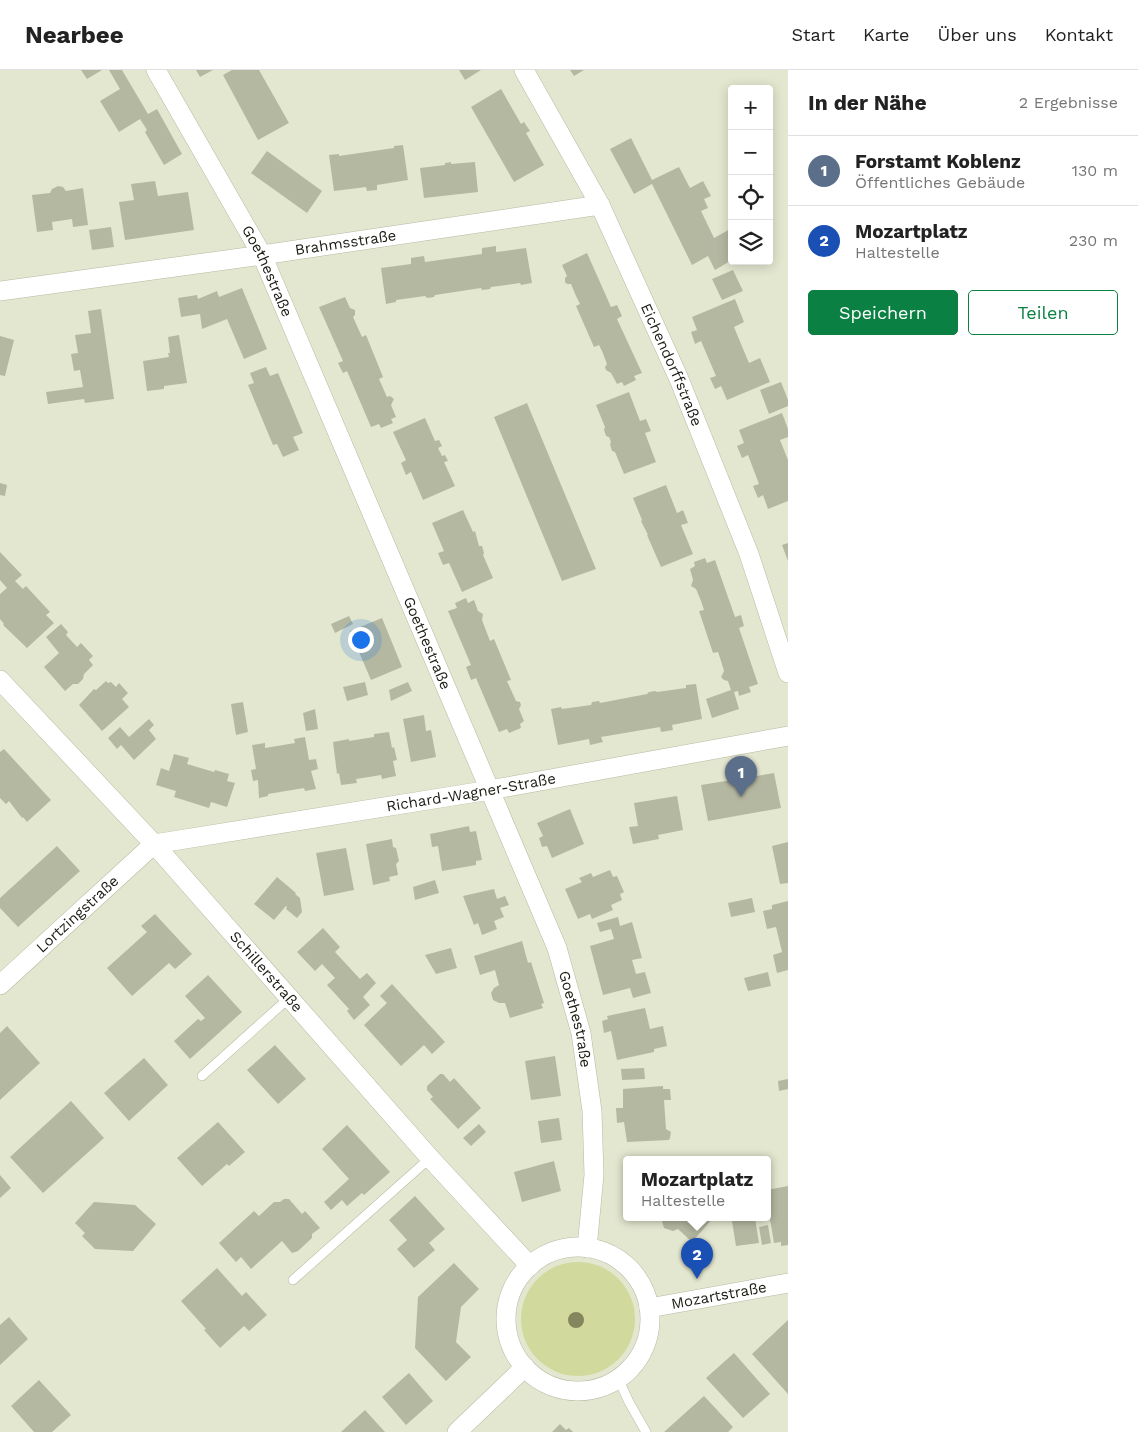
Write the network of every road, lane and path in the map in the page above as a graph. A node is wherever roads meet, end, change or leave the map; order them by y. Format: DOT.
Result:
graph roads {
  1 [pos="156,70"];
  2 [pos="524,70"];
  3 [pos="600,205"];
  4 [pos="262,255"];
  5 [pos="0,291"];
  6 [pos="788,674"];
  7 [pos="0,680"];
  8 [pos="788,736"];
  9 [pos="490,790"];
  10 [pos="154,844"];
  11 [pos="0,985"];
  12 [pos="289,998"];
  13 [pos="202,1076"];
  14 [pos="430,1158"];
  15 [pos="587,1248"];
  16 [pos="530,1266"];
  17 [pos="293,1280"];
  18 [pos="788,1283"];
  19 [pos="649,1308"];
  20 [pos="525,1367"];
  21 [pos="618,1378"];
  22 [pos="457,1432"];
  23 [pos="646,1432"];
  1 -- 4 [label="street, Goethestraße"];
  2 -- 3 [label="street, Eichendorffstraße"];
  3 -- 4 [label="street, Brahmsstraße"];
  3 -- 6 [label="street, Eichendorffstraße"];
  4 -- 5 [label="street, Brahmsstraße"];
  4 -- 9 [label="street, Goethestraße"];
  7 -- 10 [label="street, Schillerstraße"];
  8 -- 9 [label="street, Richard-Wagner-Straße"];
  9 -- 10 [label="street, Richard-Wagner-Straße"];
  9 -- 15 [label="street, Goethestraße"];
  10 -- 11 [label="street, Lortzingstraße"];
  10 -- 12 [label="street, Schillerstraße"];
  12 -- 13 [label="lane"];
  12 -- 14 [label="street, Schillerstraße"];
  14 -- 16 [label="street, Schillerstraße"];
  14 -- 17 [label="lane"];
  15 -- 16 [label="street"];
  15 -- 19 [label="street"];
  16 -- 20 [label="street"];
  18 -- 19 [label="street, Mozartstraße"];
  19 -- 21 [label="street"];
  20 -- 21 [label="street"];
  20 -- 22 [label="street"];
  21 -- 23 [label="lane"];
}
